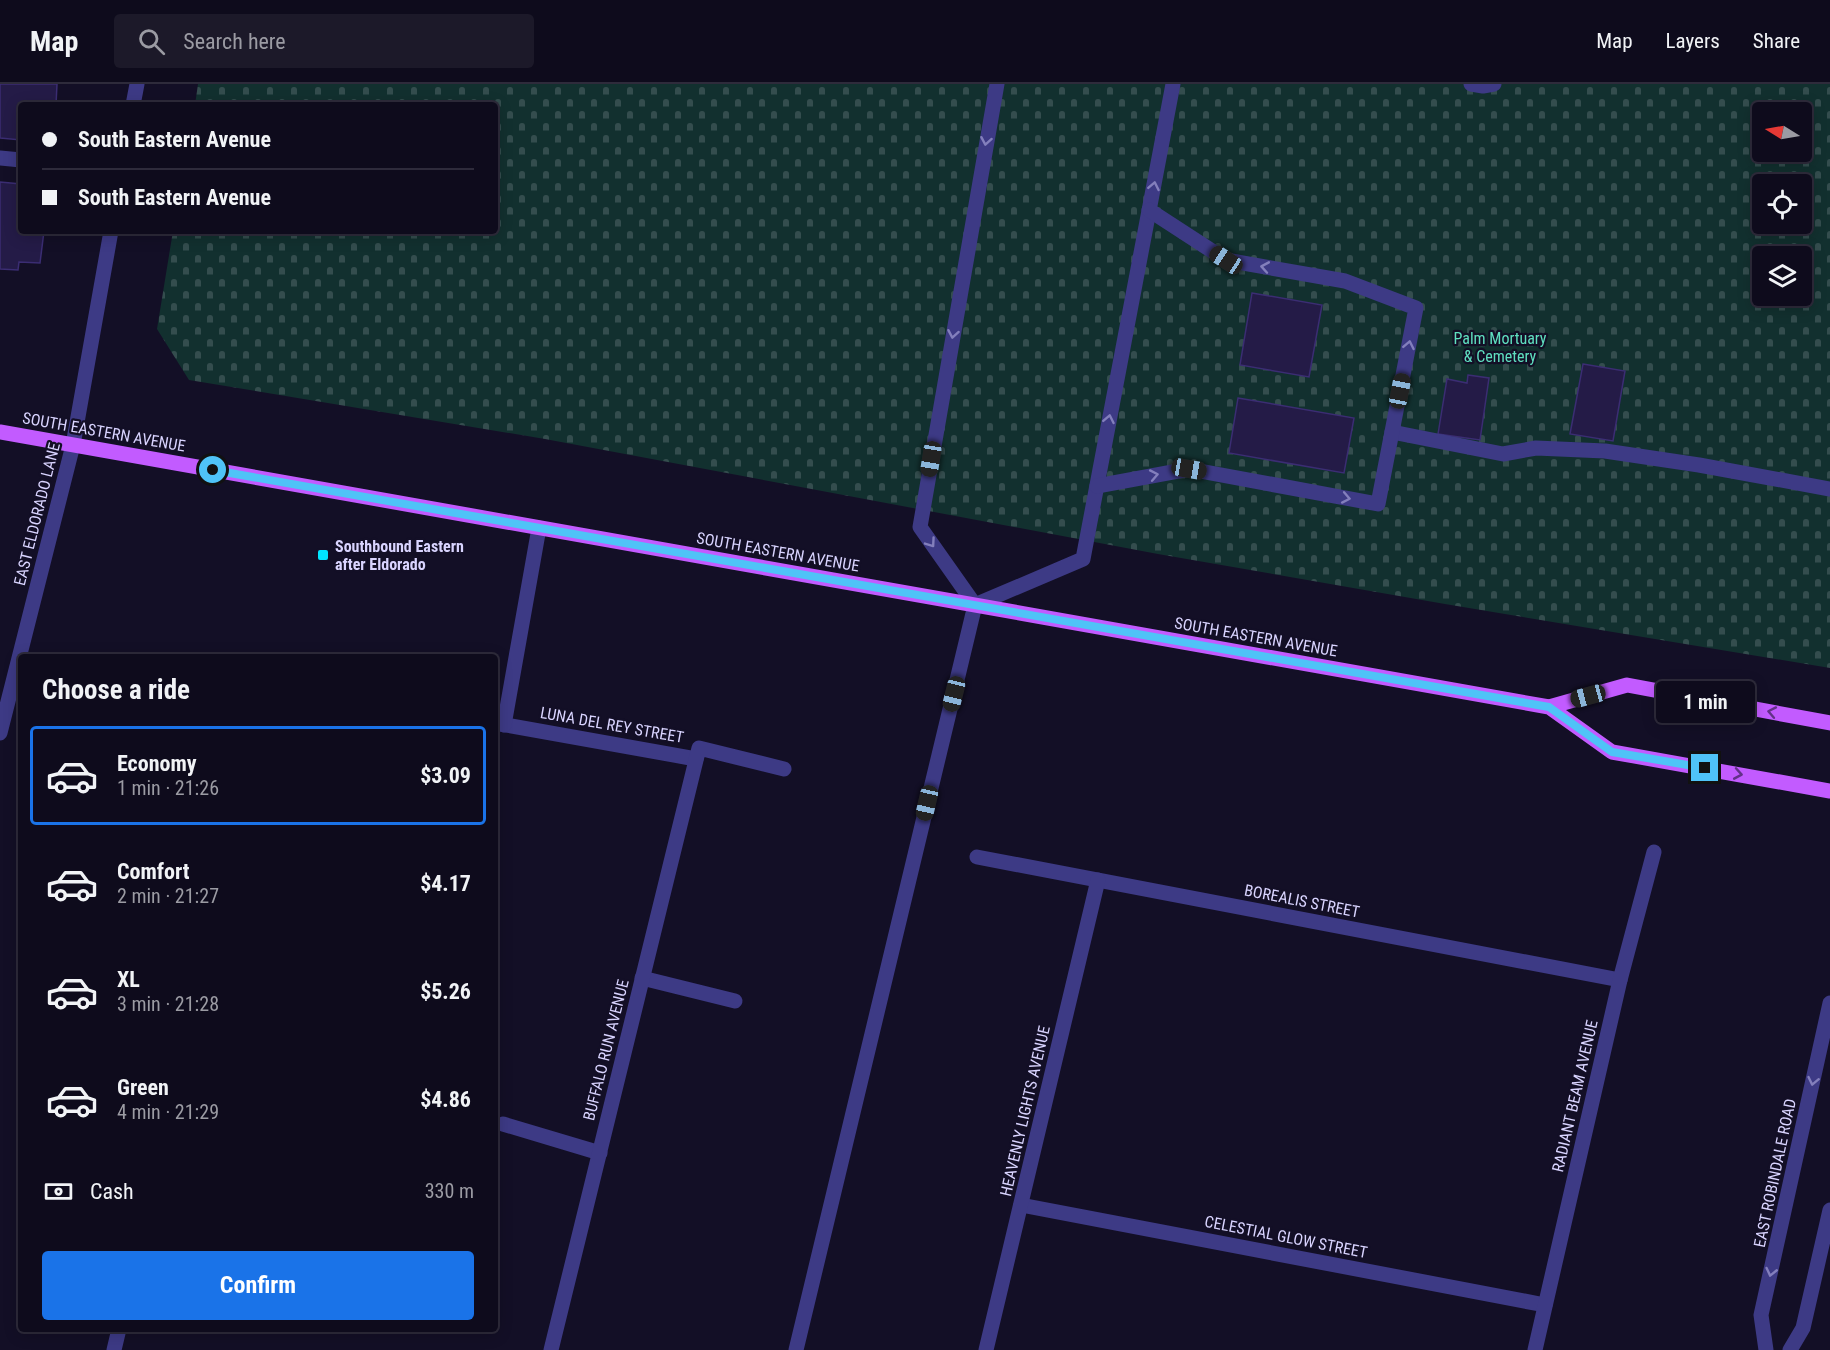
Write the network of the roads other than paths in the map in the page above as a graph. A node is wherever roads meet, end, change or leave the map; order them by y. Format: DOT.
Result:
graph roads {
  1 [pos="137,84"];
  2 [pos="997,84"];
  3 [pos="1173,84"];
  4 [pos="1471,84"];
  5 [pos="1494,84"];
  6 [pos="134,102"];
  7 [pos="0,158"];
  8 [pos="18,160"];
  9 [pos="1149,210"];
  10 [pos="110,234"];
  11 [pos="0,432"];
  12 [pos="1392,432"];
  13 [pos="73,445"];
  14 [pos="1096,486"];
  15 [pos="1830,489"];
  16 [pos="539,528"];
  17 [pos="975,605"];
  18 [pos="20,654"];
  19 [pos="18,662"];
  20 [pos="1549,707"];
  21 [pos="1830,723"];
  22 [pos="499,724"];
  23 [pos="0,733"];
  24 [pos="696,759"];
  25 [pos="784,769"];
  26 [pos="1830,791"];
  27 [pos="1654,852"];
  28 [pos="977,857"];
  29 [pos="1098,880"];
  30 [pos="642,978"];
  31 [pos="1620,980"];
  32 [pos="735,1001"];
  33 [pos="1830,1003"];
  34 [pos="503,1125"];
  35 [pos="600,1153"];
  36 [pos="1021,1205"];
  37 [pos="1830,1210"];
  38 [pos="1545,1305"];
  39 [pos="118,1332"];
  40 [pos="114,1350"];
  41 [pos="551,1350"];
  42 [pos="796,1350"];
  43 [pos="986,1350"];
  44 [pos="1535,1350"];
  45 [pos="1766,1350"];
  46 [pos="1790,1350"];
  1 -- 6 [label="street"];
  2 -- 17 [label="street, one-way"];
  9 -- 3 [label="street, one-way"];
  4 -- 5 [label="street"];
  7 -- 8 [label="street"];
  12 -- 9 [label="street, one-way"];
  14 -- 9 [label="street, one-way"];
  10 -- 13 [label="street, EAST ELDORADO LANE"];
  11 -- 13 [label="main road, SOUTH EASTERN AVENUE"];
  14 -- 12 [label="street, one-way"];
  12 -- 15 [label="street"];
  13 -- 16 [label="main road, SOUTH EASTERN AVENUE"];
  13 -- 18 [label="street, EAST ELDORADO LANE"];
  14 -- 17 [label="street"];
  16 -- 17 [label="main road, SOUTH EASTERN AVENUE"];
  16 -- 22 [label="street"];
  17 -- 20 [label="main road, SOUTH EASTERN AVENUE"];
  17 -- 42 [label="street"];
  19 -- 23 [label="street, EAST ELDORADO LANE"];
  21 -- 20 [label="main road, SOUTH EASTERN AVENUE, one-way"];
  20 -- 26 [label="main road, SOUTH EASTERN AVENUE, one-way"];
  22 -- 24 [label="street, LUNA DEL REY STREET"];
  24 -- 25 [label="street, LUNA DEL REY STREET"];
  24 -- 30 [label="street, BUFFALO RUN AVENUE"];
  27 -- 31 [label="street, RADIANT BEAM AVENUE"];
  28 -- 29 [label="street, BOREALIS STREET"];
  29 -- 31 [label="street, BOREALIS STREET"];
  29 -- 36 [label="street, HEAVENLY LIGHTS AVENUE"];
  30 -- 32 [label="street"];
  30 -- 35 [label="street, BUFFALO RUN AVENUE"];
  31 -- 38 [label="street, RADIANT BEAM AVENUE"];
  33 -- 45 [label="street, EAST ROBINDALE ROAD, one-way"];
  34 -- 35 [label="street"];
  35 -- 41 [label="street, BUFFALO RUN AVENUE"];
  36 -- 38 [label="street, CELESTIAL GLOW STREET"];
  36 -- 43 [label="street, HEAVENLY LIGHTS AVENUE"];
  37 -- 46 [label="street"];
  38 -- 44 [label="street, RADIANT BEAM AVENUE"];
  39 -- 40 [label="street"];
}
